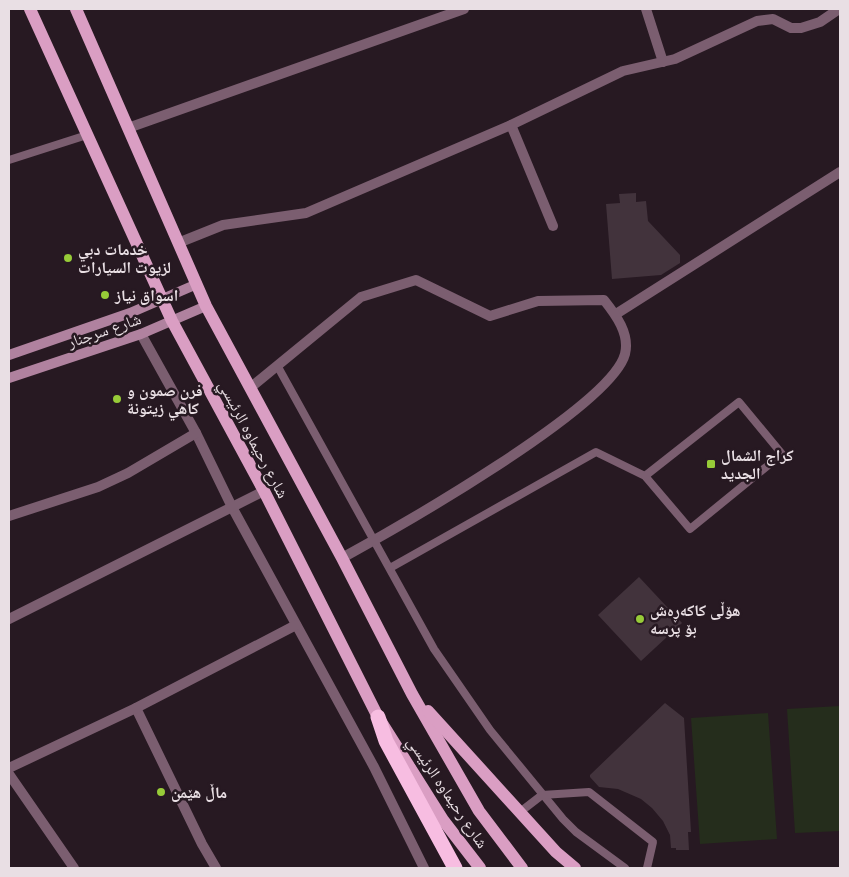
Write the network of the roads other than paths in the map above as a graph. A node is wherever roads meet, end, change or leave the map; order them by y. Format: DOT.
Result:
graph roads {
  1 [pos="30,9"];
  2 [pos="76,9"];
  3 [pos="464,9"];
  4 [pos="646,9"];
  5 [pos="839,9"];
  6 [pos="663,62"];
  7 [pos="511,125"];
  8 [pos="128,128"];
  9 [pos="87,135"];
  10 [pos="9,160"];
  11 [pos="840,172"];
  12 [pos="553,226"];
  13 [pos="178,243"];
  14 [pos="197,284"];
  15 [pos="163,300"];
  16 [pos="206,306"];
  17 [pos="616,314"];
  18 [pos="172,321"];
  19 [pos="141,334"];
  20 [pos="9,355"];
  21 [pos="278,366"];
  22 [pos="9,378"];
  23 [pos="250,388"];
  24 [pos="196,433"];
  25 [pos="644,476"];
  26 [pos="264,490"];
  27 [pos="232,507"];
  28 [pos="9,516"];
  29 [pos="375,540"];
  30 [pos="342,558"];
  31 [pos="390,568"];
  32 [pos="9,619"];
  33 [pos="296,625"];
  34 [pos="412,694"];
  35 [pos="136,708"];
  36 [pos="378,716"];
  37 [pos="9,768"];
  38 [pos="9,774"];
  39 [pos="542,795"];
  40 [pos="520,812"];
  41 [pos="74,868"];
  42 [pos="216,868"];
  43 [pos="424,868"];
  44 [pos="455,868"];
  45 [pos="480,868"];
  46 [pos="522,868"];
  47 [pos="575,868"];
  48 [pos="625,868"];
  49 [pos="647,868"];
  1 -- 9 [label="main road, شارع رحيماوه الرئيسي"];
  2 -- 8 [label="main road, شارع رحيماوه الرئيسي"];
  3 -- 8 [label="street"];
  4 -- 6 [label="street"];
  5 -- 6 [label="street"];
  6 -- 7 [label="street"];
  7 -- 12 [label="street"];
  7 -- 13 [label="street"];
  8 -- 13 [label="main road, شارع رحيماوه الرئيسي"];
  9 -- 10 [label="lane"];
  9 -- 15 [label="main road, شارع رحيماوه الرئيسي"];
  11 -- 17 [label="street"];
  13 -- 14 [label="main road, شارع رحيماوه الرئيسي"];
  14 -- 15 [label="street, شارع سرجنار"];
  14 -- 16 [label="main road, شارع رحيماوه الرئيسي"];
  15 -- 18 [label="main road, شارع رحيماوه الرئيسي"];
  15 -- 20 [label="street, شارع سرجنار"];
  16 -- 18 [label="street, شارع سرجنار"];
  16 -- 23 [label="main road, شارع رحيماوه الرئيسي"];
  17 -- 21 [label="street"];
  17 -- 29 [label="street"];
  18 -- 19 [label="street, شارع سرجنار"];
  18 -- 26 [label="main road, شارع رحيماوه الرئيسي"];
  19 -- 22 [label="street, شارع سرجنار"];
  19 -- 24 [label="street"];
  21 -- 23 [label="street"];
  21 -- 29 [label="lane"];
  23 -- 30 [label="main road, شارع رحيماوه الرئيسي"];
  24 -- 27 [label="street"];
  24 -- 28 [label="street"];
  25 -- 25 [label="lane"];
  25 -- 31 [label="lane"];
  26 -- 27 [label="street"];
  26 -- 36 [label="main road, شارع رحيماوه الرئيسي"];
  27 -- 32 [label="street"];
  27 -- 33 [label="street"];
  29 -- 30 [label="street"];
  29 -- 31 [label="lane"];
  30 -- 34 [label="main road, شارع رحيماوه الرئيسي"];
  31 -- 39 [label="lane"];
  33 -- 35 [label="street"];
  33 -- 43 [label="street"];
  34 -- 40 [label="main road"];
  34 -- 46 [label="main road, شارع رحيماوه الرئيسي"];
  35 -- 37 [label="street"];
  35 -- 42 [label="street"];
  36 -- 44 [label="highway"];
  36 -- 45 [label="main road, شارع رحيماوه الرئيسي"];
  38 -- 41 [label="street"];
  39 -- 40 [label="lane"];
  39 -- 48 [label="lane"];
  39 -- 49 [label="lane"];
  40 -- 47 [label="main road"];
}
